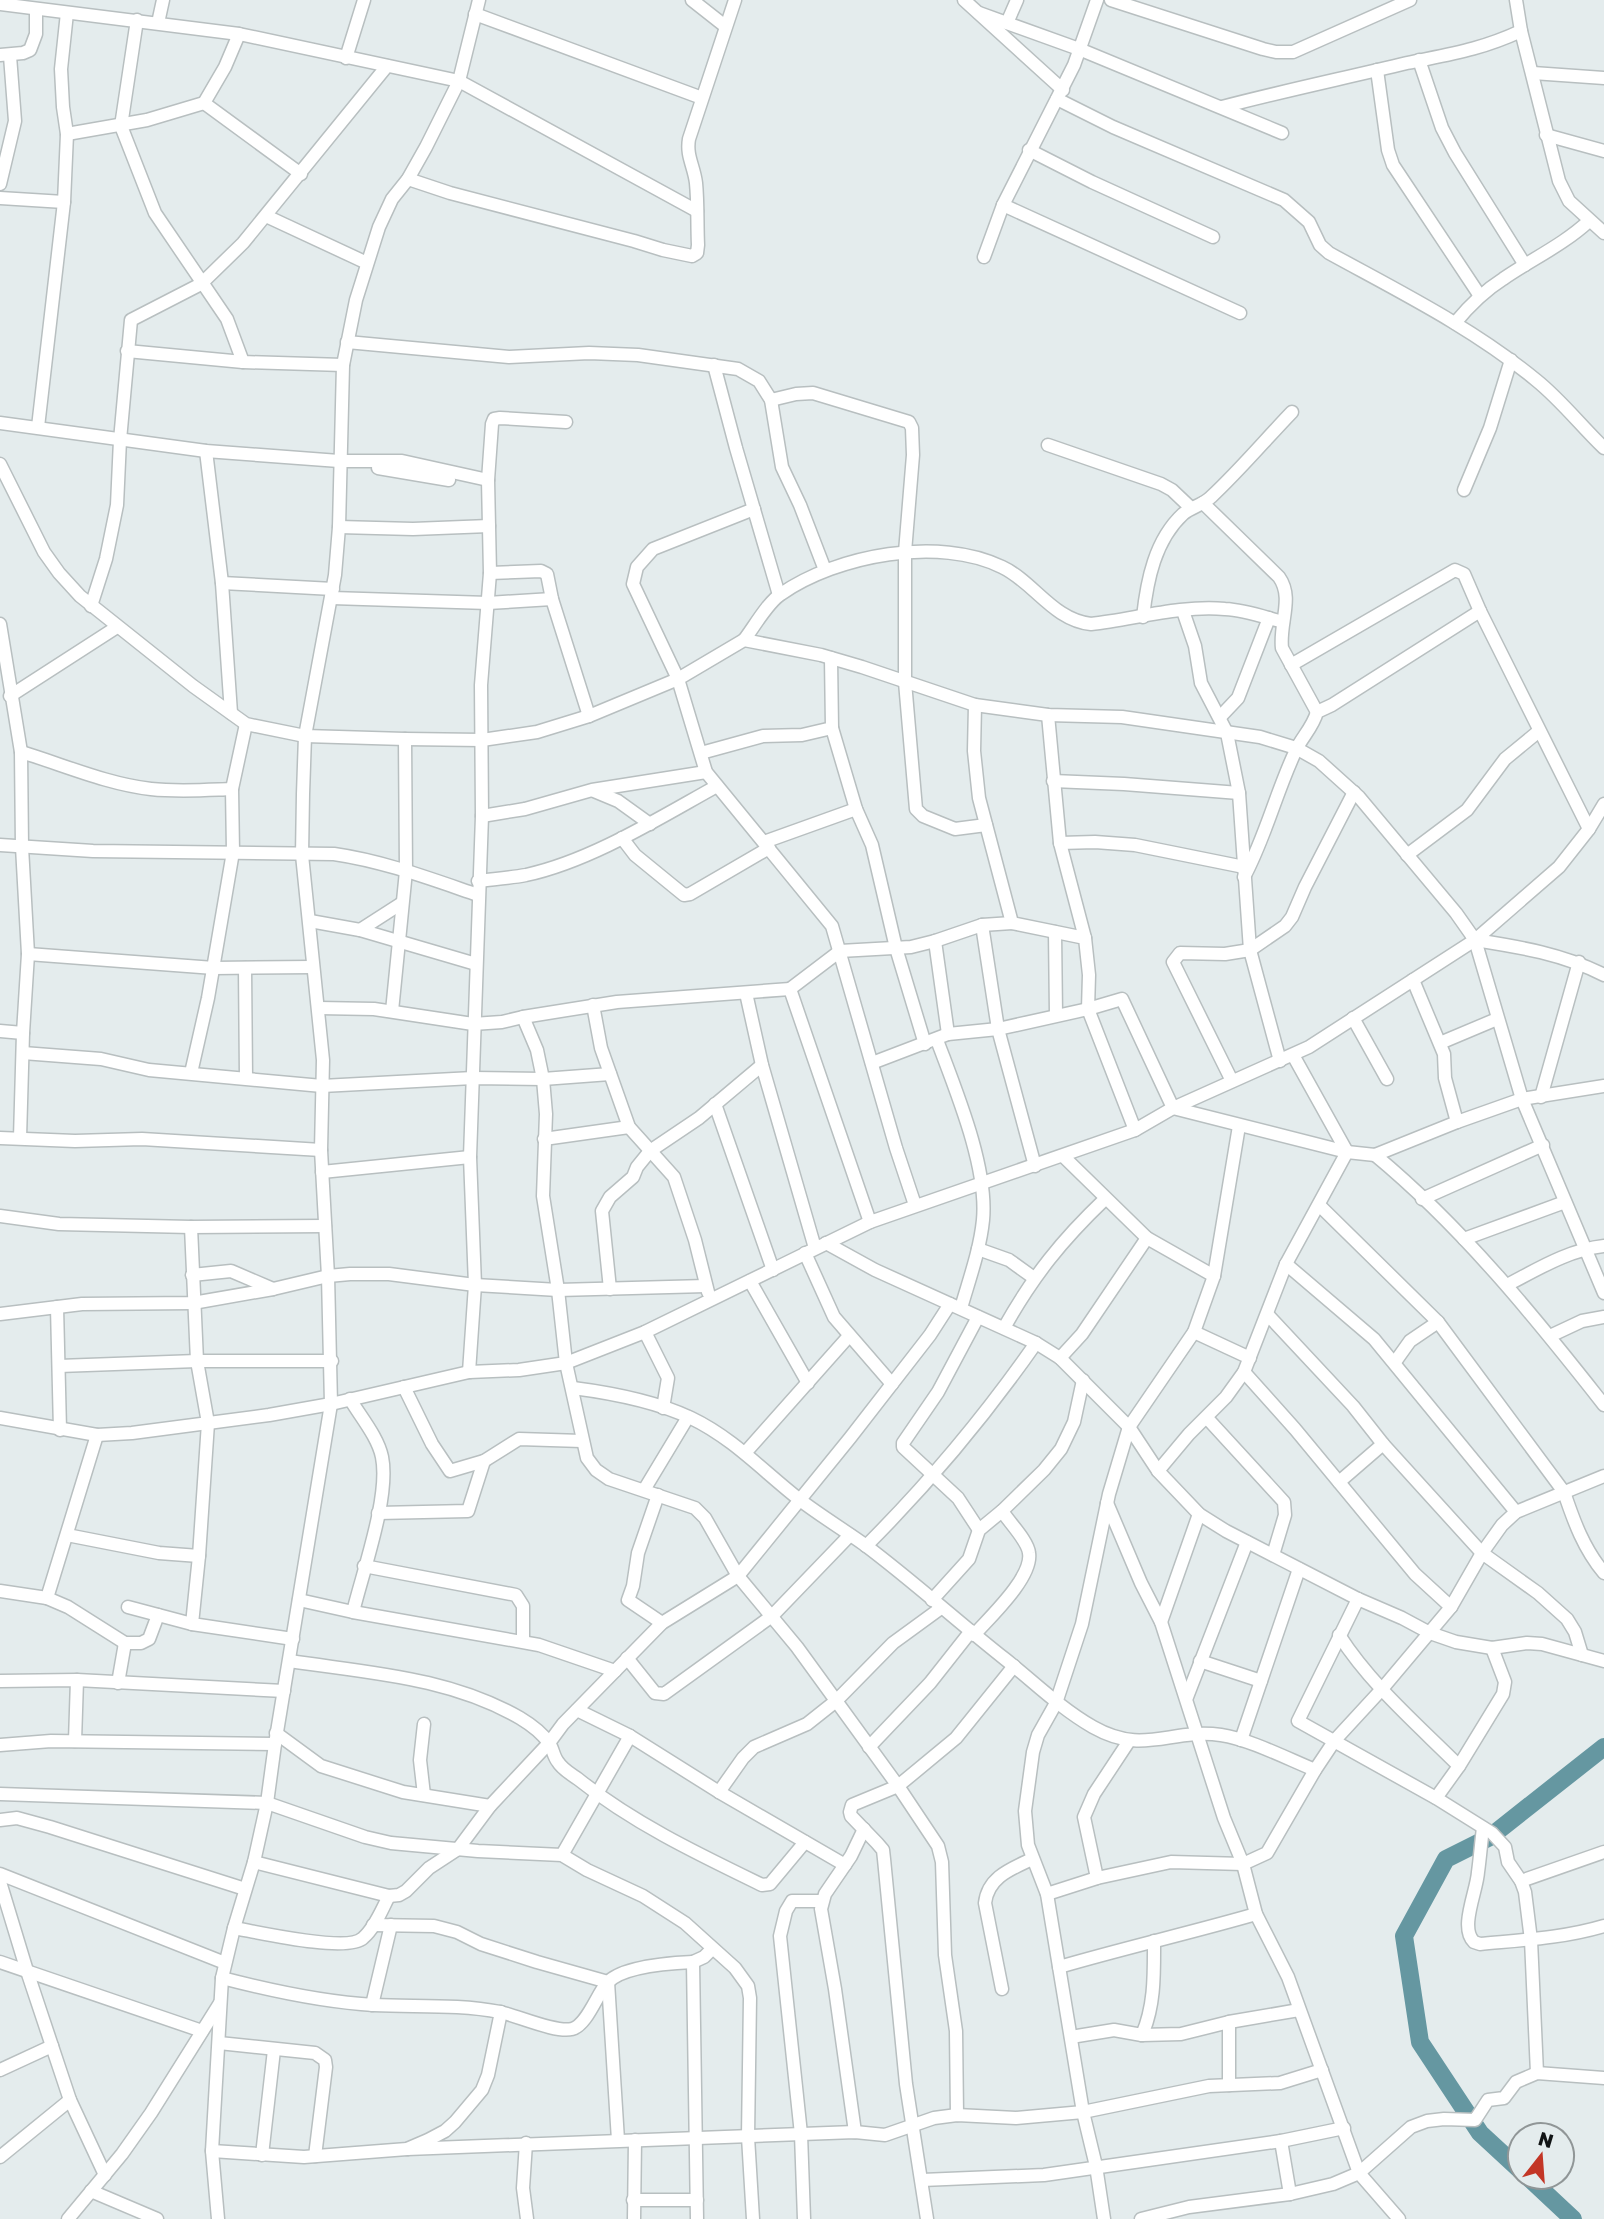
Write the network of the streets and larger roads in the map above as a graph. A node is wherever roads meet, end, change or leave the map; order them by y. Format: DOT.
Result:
graph roads {
  1 [pos="163,0"];
  2 [pos="364,0"];
  3 [pos="479,0"];
  4 [pos="692,0"];
  5 [pos="735,0"];
  6 [pos="964,0"];
  7 [pos="1017,0"];
  8 [pos="1097,0"];
  9 [pos="1111,0"];
  10 [pos="1410,0"];
  11 [pos="1516,0"];
  12 [pos="0,4"];
  13 [pos="21,4"];
  14 [pos="36,10"];
  15 [pos="67,13"];
  16 [pos="979,13"];
  17 [pos="475,14"];
  18 [pos="137,20"];
  19 [pos="158,23"];
  20 [pos="1007,23"];
  21 [pos="725,26"];
  22 [pos="1521,31"];
  23 [pos="239,34"];
  24 [pos="1079,49"];
  25 [pos="5,56"];
  26 [pos="346,58"];
  27 [pos="1419,61"];
  28 [pos="387,66"];
  29 [pos="1377,70"];
  30 [pos="1533,73"];
  31 [pos="1604,78"];
  32 [pos="459,81"];
  33 [pos="1060,95"];
  34 [pos="702,98"];
  35 [pos="204,103"];
  36 [pos="1222,107"];
  37 [pos="121,126"];
  38 [pos="1282,132"];
  39 [pos="67,134"];
  40 [pos="1546,135"];
  41 [pos="1029,150"];
  42 [pos="1604,151"];
  43 [pos="301,174"];
  44 [pos="408,179"];
  45 [pos="0,184"];
  46 [pos="0,198"];
  47 [pos="64,202"];
  48 [pos="1003,205"];
  49 [pos="697,212"];
  50 [pos="265,216"];
  51 [pos="1589,221"];
  52 [pos="1604,233"];
  53 [pos="1213,237"];
  54 [pos="984,257"];
  55 [pos="367,263"];
  56 [pos="1525,265"];
  57 [pos="201,284"];
  58 [pos="1480,296"];
  59 [pos="1240,313"];
  60 [pos="1455,323"];
  61 [pos="348,342"];
  62 [pos="127,351"];
  63 [pos="1511,360"];
  64 [pos="243,362"];
  65 [pos="343,365"];
  66 [pos="714,365"];
  67 [pos="771,400"];
  68 [pos="1292,412"];
  69 [pos="566,422"];
  70 [pos="0,423"];
  71 [pos="38,427"];
  72 [pos="120,440"];
  73 [pos="1048,445"];
  74 [pos="1604,448"];
  75 [pos="206,451"];
  76 [pos="339,461"];
  77 [pos="0,464"];
  78 [pos="488,483"];
  79 [pos="1464,490"];
  80 [pos="1197,506"];
  81 [pos="754,509"];
  82 [pos="489,526"];
  83 [pos="339,527"];
  84 [pos="905,552"];
  85 [pos="825,570"];
  86 [pos="490,573"];
  87 [pos="222,583"];
  88 [pos="333,594"];
  89 [pos="779,595"];
  90 [pos="552,599"];
  91 [pos="488,603"];
  92 [pos="91,606"];
  93 [pos="1183,611"];
  94 [pos="1480,611"];
  95 [pos="1143,617"];
  96 [pos="1269,618"];
  97 [pos="1283,622"];
  98 [pos="0,624"];
  99 [pos="117,627"];
  100 [pos="744,640"];
  101 [pos="831,658"];
  102 [pos="1291,665"];
  103 [pos="678,679"];
  104 [pos="905,682"];
  105 [pos="10,695"];
  106 [pos="975,705"];
  107 [pos="1317,712"];
  108 [pos="231,713"];
  109 [pos="1048,715"];
  110 [pos="589,716"];
  111 [pos="1220,717"];
  112 [pos="246,724"];
  113 [pos="832,729"];
  114 [pos="1539,731"];
  115 [pos="1227,733"];
  116 [pos="305,736"];
  117 [pos="405,739"];
  118 [pos="482,740"];
  119 [pos="1296,748"];
  120 [pos="21,752"];
  121 [pos="701,753"];
  122 [pos="706,772"];
  123 [pos="1053,782"];
  124 [pos="717,786"];
  125 [pos="232,789"];
  126 [pos="592,790"];
  127 [pos="1354,792"];
  128 [pos="1239,793"];
  129 [pos="1604,804"];
  130 [pos="856,809"];
  131 [pos="482,816"];
  132 [pos="650,824"];
  133 [pos="986,825"];
  134 [pos="1589,829"];
  135 [pos="622,838"];
  136 [pos="1060,843"];
  137 [pos="0,845"];
  138 [pos="767,845"];
  139 [pos="22,847"];
  140 [pos="233,852"];
  141 [pos="302,855"];
  142 [pos="1407,855"];
  143 [pos="406,871"];
  144 [pos="1244,872"];
  145 [pos="478,888"];
  146 [pos="402,903"];
  147 [pos="310,921"];
  148 [pos="1013,923"];
  149 [pos="982,925"];
  150 [pos="360,930"];
  151 [pos="1055,932"];
  152 [pos="1085,938"];
  153 [pos="1475,940"];
  154 [pos="399,941"];
  155 [pos="934,942"];
  156 [pos="896,948"];
  157 [pos="1250,950"];
  158 [pos="840,951"];
  159 [pos="29,954"];
  160 [pos="1579,962"];
  161 [pos="476,964"];
  162 [pos="312,967"];
  163 [pos="214,968"];
  164 [pos="245,968"];
  165 [pos="1604,975"];
  166 [pos="1413,980"];
  167 [pos="790,989"];
  168 [pos="746,993"];
  169 [pos="593,1005"];
  170 [pos="319,1008"];
  171 [pos="1088,1009"];
  172 [pos="392,1011"];
  173 [pos="1056,1015"];
  174 [pos="523,1017"];
  175 [pos="1353,1017"];
  176 [pos="1497,1019"];
  177 [pos="473,1024"];
  178 [pos="998,1029"];
  179 [pos="0,1031"];
  180 [pos="23,1032"];
  181 [pos="937,1039"];
  182 [pos="1440,1043"];
  183 [pos="23,1053"];
  184 [pos="1293,1055"];
  185 [pos="1280,1061"];
  186 [pos="873,1063"];
  187 [pos="762,1065"];
  188 [pos="191,1073"];
  189 [pos="610,1074"];
  190 [pos="246,1078"];
  191 [pos="473,1078"];
  192 [pos="543,1079"];
  193 [pos="1387,1079"];
  194 [pos="1232,1081"];
  195 [pos="322,1086"];
  196 [pos="1604,1086"];
  197 [pos="1541,1097"];
  198 [pos="1522,1099"];
  199 [pos="715,1104"];
  200 [pos="1173,1108"];
  201 [pos="1457,1122"];
  202 [pos="1239,1126"];
  203 [pos="629,1127"];
  204 [pos="1135,1130"];
  205 [pos="0,1138"];
  206 [pos="20,1138"];
  207 [pos="544,1139"];
  208 [pos="1543,1145"];
  209 [pos="321,1150"];
  210 [pos="650,1152"];
  211 [pos="1347,1152"];
  212 [pos="1375,1155"];
  213 [pos="1063,1156"];
  214 [pos="470,1157"];
  215 [pos="1035,1166"];
  216 [pos="322,1172"];
  217 [pos="983,1181"];
  218 [pos="1105,1199"];
  219 [pos="1422,1199"];
  220 [pos="1565,1202"];
  221 [pos="915,1205"];
  222 [pos="1319,1205"];
  223 [pos="0,1216"];
  224 [pos="870,1222"];
  225 [pos="325,1226"];
  226 [pos="191,1227"];
  227 [pos="1147,1238"];
  228 [pos="1464,1239"];
  229 [pos="1604,1246"];
  230 [pos="815,1248"];
  231 [pos="1585,1248"];
  232 [pos="978,1249"];
  233 [pos="1286,1264"];
  234 [pos="774,1270"];
  235 [pos="192,1275"];
  236 [pos="328,1276"];
  237 [pos="1214,1276"];
  238 [pos="1034,1278"];
  239 [pos="750,1281"];
  240 [pos="475,1285"];
  241 [pos="1507,1285"];
  242 [pos="706,1286"];
  243 [pos="274,1289"];
  244 [pos="610,1289"];
  245 [pos="558,1290"];
  246 [pos="1604,1293"];
  247 [pos="710,1300"];
  248 [pos="193,1303"];
  249 [pos="955,1306"];
  250 [pos="57,1307"];
  251 [pos="0,1314"];
  252 [pos="1268,1315"];
  253 [pos="978,1317"];
  254 [pos="1604,1317"];
  255 [pos="1438,1322"];
  256 [pos="1004,1328"];
  257 [pos="645,1332"];
  258 [pos="1194,1332"];
  259 [pos="849,1336"];
  260 [pos="1550,1336"];
  261 [pos="1036,1343"];
  262 [pos="1059,1358"];
  263 [pos="1251,1358"];
  264 [pos="331,1361"];
  265 [pos="197,1362"];
  266 [pos="1395,1362"];
  267 [pos="566,1363"];
  268 [pos="59,1366"];
  269 [pos="1244,1372"];
  270 [pos="469,1373"];
  271 [pos="1083,1380"];
  272 [pos="808,1382"];
  273 [pos="892,1384"];
  274 [pos="404,1387"];
  275 [pos="573,1388"];
  276 [pos="350,1399"];
  277 [pos="331,1404"];
  278 [pos="1604,1405"];
  279 [pos="663,1408"];
  280 [pos="688,1417"];
  281 [pos="0,1418"];
  282 [pos="1207,1418"];
  283 [pos="208,1423"];
  284 [pos="1129,1427"];
  285 [pos="60,1430"];
  286 [pos="97,1435"];
  287 [pos="582,1441"];
  288 [pos="1383,1444"];
  289 [pos="745,1453"];
  290 [pos="484,1461"];
  291 [pos="1158,1471"];
  292 [pos="933,1474"];
  293 [pos="1604,1476"];
  294 [pos="1339,1482"];
  295 [pos="644,1490"];
  296 [pos="1564,1492"];
  297 [pos="658,1495"];
  298 [pos="799,1499"];
  299 [pos="1107,1503"];
  300 [pos="1002,1511"];
  301 [pos="1516,1512"];
  302 [pos="378,1513"];
  303 [pos="1199,1514"];
  304 [pos="979,1530"];
  305 [pos="67,1535"];
  306 [pos="850,1535"];
  307 [pos="1247,1542"];
  308 [pos="866,1546"];
  309 [pos="1482,1553"];
  310 [pos="1273,1555"];
  311 [pos="200,1556"];
  312 [pos="364,1566"];
  313 [pos="1299,1569"];
  314 [pos="1604,1573"];
  315 [pos="738,1576"];
  316 [pos="0,1591"];
  317 [pos="47,1598"];
  318 [pos="1358,1599"];
  319 [pos="299,1600"];
  320 [pos="936,1604"];
  321 [pos="128,1607"];
  322 [pos="1451,1607"];
  323 [pos="353,1612"];
  324 [pos="158,1615"];
  325 [pos="772,1616"];
  326 [pos="1161,1622"];
  327 [pos="662,1623"];
  328 [pos="192,1624"];
  329 [pos="973,1633"];
  330 [pos="1430,1633"];
  331 [pos="1339,1635"];
  332 [pos="293,1639"];
  333 [pos="523,1641"];
  334 [pos="125,1643"];
  335 [pos="1492,1648"];
  336 [pos="1582,1655"];
  337 [pos="627,1658"];
  338 [pos="290,1661"];
  339 [pos="1200,1661"];
  340 [pos="1604,1661"];
  341 [pos="1014,1667"];
  342 [pos="615,1671"];
  343 [pos="77,1680"];
  344 [pos="0,1681"];
  345 [pos="1261,1681"];
  346 [pos="118,1683"];
  347 [pos="1382,1689"];
  348 [pos="284,1691"];
  349 [pos="1187,1697"];
  350 [pos="836,1701"];
  351 [pos="1056,1703"];
  352 [pos="577,1710"];
  353 [pos="424,1724"];
  354 [pos="1198,1734"];
  355 [pos="630,1736"];
  356 [pos="276,1738"];
  357 [pos="1241,1740"];
  358 [pos="1335,1740"];
  359 [pos="75,1741"];
  360 [pos="1129,1741"];
  361 [pos="549,1743"];
  362 [pos="0,1745"];
  363 [pos="869,1747"];
  364 [pos="1459,1766"];
  365 [pos="1315,1770"];
  366 [pos="898,1786"];
  367 [pos="719,1792"];
  368 [pos="595,1793"];
  369 [pos="0,1794"];
  370 [pos="424,1795"];
  371 [pos="1436,1797"];
  372 [pos="267,1803"];
  373 [pos="490,1806"];
  374 [pos="0,1820"];
  375 [pos="1483,1828"];
  376 [pos="864,1829"];
  377 [pos="804,1842"];
  378 [pos="458,1849"];
  379 [pos="1604,1852"];
  380 [pos="562,1854"];
  381 [pos="1032,1859"];
  382 [pos="254,1862"];
  383 [pos="1243,1864"];
  384 [pos="845,1865"];
  385 [pos="0,1874"];
  386 [pos="1097,1878"];
  387 [pos="1521,1881"];
  388 [pos="0,1882"];
  389 [pos="245,1889"];
  390 [pos="1047,1894"];
  391 [pos="389,1896"];
  392 [pos="822,1900"];
  393 [pos="3,1902"];
  394 [pos="1256,1914"];
  395 [pos="373,1925"];
  396 [pos="391,1925"];
  397 [pos="1604,1926"];
  398 [pos="234,1928"];
  399 [pos="1531,1940"];
  400 [pos="1154,1941"];
  401 [pos="712,1949"];
  402 [pos="0,1962"];
  403 [pos="693,1962"];
  404 [pos="225,1963"];
  405 [pos="1059,1967"];
  406 [pos="27,1971"];
  407 [pos="222,1978"];
  408 [pos="608,1982"];
  409 [pos="1002,1989"];
  410 [pos="220,2002"];
  411 [pos="372,2005"];
  412 [pos="1300,2010"];
  413 [pos="501,2012"];
  414 [pos="1229,2022"];
  415 [pos="202,2031"];
  416 [pos="1142,2035"];
  417 [pos="1071,2037"];
  418 [pos="219,2043"];
  419 [pos="52,2046"];
  420 [pos="274,2050"];
  421 [pos="0,2070"];
  422 [pos="1322,2070"];
  423 [pos="1537,2073"];
  424 [pos="1604,2078"];
  425 [pos="1229,2085"];
  426 [pos="70,2100"];
  427 [pos="1083,2112"];
  428 [pos="957,2116"];
  429 [pos="912,2124"];
  430 [pos="1344,2128"];
  431 [pos="855,2132"];
  432 [pos="801,2134"];
  433 [pos="748,2137"];
  434 [pos="696,2139"];
  435 [pos="618,2140"];
  436 [pos="635,2140"];
  437 [pos="1281,2141"];
  438 [pos="526,2143"];
  439 [pos="407,2149"];
  440 [pos="212,2151"];
  441 [pos="262,2155"];
  442 [pos="315,2156"];
  443 [pos="0,2157"];
  444 [pos="1096,2166"];
  445 [pos="1359,2173"];
  446 [pos="104,2175"];
  447 [pos="922,2180"];
  448 [pos="91,2192"];
  449 [pos="1290,2194"];
  450 [pos="633,2200"];
  451 [pos="697,2200"];
  452 [pos="68,2219"];
  453 [pos="157,2219"];
  454 [pos="218,2219"];
  455 [pos="527,2219"];
  456 [pos="634,2219"];
  457 [pos="697,2219"];
  458 [pos="753,2219"];
  459 [pos="804,2219"];
  460 [pos="928,2219"];
  461 [pos="1104,2219"];
  462 [pos="1141,2219"];
  463 [pos="1399,2219"];
  1 -- 19 [label="street"];
  2 -- 26 [label="street"];
  3 -- 17 [label="street"];
  4 -- 21 [label="street"];
  5 -- 21 [label="street"];
  6 -- 16 [label="street"];
  7 -- 20 [label="street"];
  8 -- 24 [label="street"];
  9 -- 10 [label="street"];
  11 -- 22 [label="street"];
  12 -- 13 [label="street"];
  13 -- 14 [label="street"];
  14 -- 15 [label="street"];
  14 -- 25 [label="street"];
  15 -- 18 [label="street"];
  15 -- 39 [label="street"];
  16 -- 20 [label="street"];
  16 -- 33 [label="street"];
  17 -- 32 [label="street"];
  17 -- 34 [label="street"];
  18 -- 19 [label="street"];
  18 -- 37 [label="street"];
  19 -- 23 [label="street"];
  20 -- 24 [label="street"];
  21 -- 34 [label="street"];
  22 -- 27 [label="street"];
  22 -- 30 [label="street"];
  23 -- 26 [label="street"];
  23 -- 35 [label="street"];
  24 -- 33 [label="street"];
  24 -- 36 [label="street"];
  25 -- 45 [label="street"];
  26 -- 28 [label="street"];
  27 -- 29 [label="street"];
  27 -- 56 [label="street"];
  28 -- 32 [label="street"];
  28 -- 43 [label="street"];
  29 -- 36 [label="street"];
  29 -- 58 [label="street"];
  30 -- 31 [label="street"];
  30 -- 40 [label="street"];
  32 -- 44 [label="street"];
  32 -- 49 [label="street"];
  33 -- 41 [label="street"];
  33 -- 60 [label="street"];
  34 -- 49 [label="street"];
  35 -- 37 [label="street"];
  35 -- 43 [label="street"];
  36 -- 38 [label="street"];
  37 -- 39 [label="street"];
  37 -- 57 [label="street"];
  39 -- 47 [label="street"];
  40 -- 42 [label="street"];
  40 -- 51 [label="street"];
  41 -- 48 [label="street"];
  41 -- 53 [label="street"];
  43 -- 50 [label="street"];
  44 -- 49 [label="street"];
  44 -- 55 [label="street"];
  46 -- 47 [label="street"];
  47 -- 71 [label="street"];
  48 -- 54 [label="street"];
  48 -- 59 [label="street"];
  50 -- 55 [label="street"];
  50 -- 57 [label="street"];
  51 -- 52 [label="street"];
  51 -- 56 [label="street"];
  55 -- 61 [label="street"];
  56 -- 58 [label="street"];
  57 -- 62 [label="street"];
  57 -- 64 [label="street"];
  58 -- 60 [label="street"];
  60 -- 63 [label="street"];
  61 -- 65 [label="street"];
  61 -- 66 [label="street"];
  62 -- 64 [label="street"];
  62 -- 72 [label="street"];
  63 -- 74 [label="street"];
  63 -- 79 [label="street"];
  64 -- 65 [label="street"];
  65 -- 76 [label="street"];
  66 -- 67 [label="street"];
  66 -- 81 [label="street"];
  67 -- 84 [label="street"];
  67 -- 85 [label="street"];
  68 -- 80 [label="street"];
  69 -- 78 [label="street"];
  70 -- 71 [label="street"];
  71 -- 72 [label="street"];
  72 -- 75 [label="street"];
  72 -- 92 [label="street"];
  73 -- 80 [label="street"];
  75 -- 76 [label="street"];
  75 -- 87 [label="street"];
  76 -- 78 [label="street"];
  76 -- 83 [label="street"];
  77 -- 92 [label="street"];
  78 -- 82 [label="street"];
  80 -- 95 [label="street"];
  80 -- 97 [label="street"];
  81 -- 89 [label="street"];
  81 -- 103 [label="street"];
  82 -- 83 [label="street"];
  82 -- 86 [label="street"];
  83 -- 88 [label="street"];
  84 -- 85 [label="street"];
  84 -- 95 [label="street"];
  84 -- 104 [label="street"];
  85 -- 89 [label="street"];
  86 -- 90 [label="street"];
  86 -- 91 [label="street"];
  87 -- 88 [label="street"];
  87 -- 108 [label="street"];
  88 -- 91 [label="street"];
  88 -- 116 [label="street"];
  89 -- 100 [label="street"];
  90 -- 91 [label="street"];
  90 -- 110 [label="street"];
  91 -- 118 [label="street"];
  92 -- 99 [label="street"];
  93 -- 95 [label="street"];
  93 -- 96 [label="street"];
  93 -- 111 [label="street"];
  94 -- 102 [label="street"];
  94 -- 107 [label="street"];
  94 -- 114 [label="street"];
  96 -- 97 [label="street"];
  96 -- 111 [label="street"];
  97 -- 102 [label="street"];
  98 -- 105 [label="street"];
  99 -- 105 [label="street"];
  99 -- 108 [label="street"];
  100 -- 101 [label="street"];
  100 -- 103 [label="street"];
  101 -- 104 [label="street"];
  101 -- 113 [label="street"];
  102 -- 107 [label="street"];
  103 -- 110 [label="street"];
  103 -- 121 [label="street"];
  104 -- 106 [label="street"];
  104 -- 133 [label="street"];
  105 -- 120 [label="street"];
  106 -- 109 [label="street"];
  106 -- 133 [label="street"];
  107 -- 119 [label="street"];
  108 -- 112 [label="street"];
  109 -- 115 [label="street"];
  109 -- 123 [label="street"];
  110 -- 118 [label="street"];
  111 -- 115 [label="street"];
  112 -- 116 [label="street"];
  112 -- 125 [label="street"];
  113 -- 121 [label="street"];
  113 -- 130 [label="street"];
  114 -- 134 [label="street"];
  114 -- 142 [label="street"];
  115 -- 119 [label="street"];
  115 -- 128 [label="street"];
  116 -- 117 [label="street"];
  116 -- 141 [label="street"];
  117 -- 118 [label="street"];
  117 -- 143 [label="street"];
  118 -- 131 [label="street"];
  119 -- 127 [label="street"];
  119 -- 144 [label="street"];
  120 -- 125 [label="street"];
  120 -- 139 [label="street"];
  121 -- 122 [label="street"];
  122 -- 124 [label="street"];
  122 -- 126 [label="street"];
  123 -- 128 [label="street"];
  123 -- 136 [label="street"];
  124 -- 132 [label="street"];
  124 -- 138 [label="street"];
  125 -- 140 [label="street"];
  126 -- 131 [label="street"];
  126 -- 132 [label="street"];
  127 -- 142 [label="street"];
  127 -- 157 [label="street"];
  128 -- 144 [label="street"];
  129 -- 134 [label="street"];
  130 -- 138 [label="street"];
  130 -- 156 [label="street"];
  131 -- 145 [label="street"];
  132 -- 135 [label="street"];
  133 -- 148 [label="street"];
  134 -- 153 [label="street"];
  135 -- 138 [label="street"];
  135 -- 145 [label="street"];
  136 -- 144 [label="street"];
  136 -- 152 [label="street"];
  137 -- 139 [label="street"];
  138 -- 158 [label="street"];
  139 -- 140 [label="street"];
  139 -- 159 [label="street"];
  140 -- 141 [label="street"];
  140 -- 163 [label="street"];
  141 -- 143 [label="street"];
  141 -- 147 [label="street"];
  142 -- 153 [label="street"];
  143 -- 145 [label="street"];
  143 -- 146 [label="street"];
  144 -- 157 [label="street"];
  145 -- 161 [label="street"];
  146 -- 150 [label="street"];
  146 -- 154 [label="street"];
  147 -- 150 [label="street"];
  147 -- 162 [label="street"];
  148 -- 149 [label="street"];
  148 -- 151 [label="street"];
  149 -- 155 [label="street"];
  149 -- 178 [label="street"];
  150 -- 154 [label="street"];
  151 -- 152 [label="street"];
  151 -- 173 [label="street"];
  152 -- 171 [label="street"];
  153 -- 160 [label="street"];
  153 -- 166 [label="street"];
  153 -- 176 [label="street"];
  154 -- 161 [label="street"];
  154 -- 172 [label="street"];
  155 -- 156 [label="street"];
  155 -- 181 [label="street"];
  156 -- 158 [label="street"];
  156 -- 181 [label="street"];
  157 -- 185 [label="street"];
  157 -- 194 [label="street"];
  158 -- 167 [label="street"];
  158 -- 186 [label="street"];
  159 -- 163 [label="street"];
  159 -- 180 [label="street"];
  160 -- 165 [label="street"];
  160 -- 197 [label="street"];
  161 -- 177 [label="street"];
  162 -- 164 [label="street"];
  162 -- 170 [label="street"];
  163 -- 164 [label="street"];
  163 -- 188 [label="street"];
  164 -- 190 [label="street"];
  166 -- 175 [label="street"];
  166 -- 182 [label="street"];
  167 -- 168 [label="street"];
  167 -- 224 [label="street"];
  168 -- 169 [label="street"];
  168 -- 187 [label="street"];
  169 -- 174 [label="street"];
  169 -- 189 [label="street"];
  170 -- 172 [label="street"];
  170 -- 195 [label="street"];
  171 -- 173 [label="street"];
  171 -- 200 [label="street"];
  171 -- 204 [label="street"];
  172 -- 177 [label="street"];
  173 -- 178 [label="street"];
  174 -- 177 [label="street"];
  174 -- 192 [label="street"];
  175 -- 184 [label="street"];
  175 -- 193 [label="street"];
  176 -- 182 [label="street"];
  176 -- 198 [label="street"];
  177 -- 191 [label="street"];
  178 -- 181 [label="street"];
  178 -- 215 [label="street"];
  179 -- 180 [label="street"];
  180 -- 183 [label="street"];
  181 -- 186 [label="street"];
  181 -- 217 [label="street"];
  182 -- 201 [label="street"];
  183 -- 188 [label="street"];
  183 -- 206 [label="street"];
  184 -- 185 [label="street"];
  184 -- 211 [label="street"];
  185 -- 194 [label="street"];
  186 -- 221 [label="street"];
  187 -- 199 [label="street"];
  187 -- 230 [label="street"];
  188 -- 190 [label="street"];
  189 -- 192 [label="street"];
  189 -- 203 [label="street"];
  190 -- 195 [label="street"];
  191 -- 192 [label="street"];
  191 -- 195 [label="street"];
  191 -- 214 [label="street"];
  192 -- 207 [label="street"];
  194 -- 200 [label="street"];
  195 -- 209 [label="street"];
  196 -- 197 [label="street"];
  197 -- 198 [label="street"];
  198 -- 201 [label="street"];
  198 -- 208 [label="street"];
  199 -- 210 [label="street"];
  199 -- 234 [label="street"];
  200 -- 202 [label="street"];
  200 -- 204 [label="street"];
  201 -- 212 [label="street"];
  202 -- 211 [label="street"];
  202 -- 237 [label="street"];
  203 -- 207 [label="street"];
  203 -- 210 [label="street"];
  204 -- 213 [label="street"];
  205 -- 206 [label="street"];
  206 -- 209 [label="street"];
  207 -- 245 [label="street"];
  208 -- 219 [label="street"];
  208 -- 220 [label="street"];
  209 -- 216 [label="street"];
  210 -- 242 [label="street"];
  210 -- 244 [label="street"];
  211 -- 212 [label="street"];
  211 -- 222 [label="street"];
  212 -- 219 [label="street"];
  213 -- 215 [label="street"];
  213 -- 218 [label="street"];
  214 -- 216 [label="street"];
  214 -- 240 [label="street"];
  215 -- 217 [label="street"];
  216 -- 225 [label="street"];
  217 -- 221 [label="street"];
  217 -- 232 [label="street"];
  218 -- 227 [label="street"];
  218 -- 238 [label="street"];
  219 -- 228 [label="street"];
  220 -- 228 [label="street"];
  220 -- 231 [label="street"];
  221 -- 224 [label="street"];
  222 -- 233 [label="street"];
  222 -- 255 [label="street"];
  223 -- 226 [label="street"];
  224 -- 230 [label="street"];
  225 -- 226 [label="street"];
  225 -- 236 [label="street"];
  226 -- 235 [label="street"];
  227 -- 237 [label="street"];
  227 -- 262 [label="street"];
  228 -- 241 [label="street"];
  229 -- 231 [label="street"];
  230 -- 234 [label="street"];
  230 -- 249 [label="street"];
  230 -- 259 [label="street"];
  231 -- 241 [label="street"];
  231 -- 246 [label="street"];
  232 -- 238 [label="street"];
  232 -- 249 [label="street"];
  233 -- 252 [label="street"];
  233 -- 266 [label="street"];
  234 -- 239 [label="street"];
  235 -- 243 [label="street"];
  235 -- 248 [label="street"];
  236 -- 240 [label="street"];
  236 -- 243 [label="street"];
  236 -- 264 [label="street"];
  237 -- 258 [label="street"];
  238 -- 256 [label="street"];
  239 -- 247 [label="street"];
  239 -- 272 [label="street"];
  240 -- 245 [label="street"];
  240 -- 270 [label="street"];
  241 -- 260 [label="street"];
  242 -- 244 [label="street"];
  242 -- 247 [label="street"];
  243 -- 248 [label="street"];
  244 -- 245 [label="street"];
  245 -- 267 [label="street"];
  247 -- 257 [label="street"];
  248 -- 250 [label="street"];
  248 -- 265 [label="street"];
  249 -- 253 [label="street"];
  249 -- 273 [label="street"];
  250 -- 251 [label="street"];
  250 -- 268 [label="street"];
  252 -- 263 [label="street"];
  252 -- 288 [label="street"];
  253 -- 256 [label="street"];
  253 -- 292 [label="street"];
  254 -- 260 [label="street"];
  255 -- 266 [label="street"];
  255 -- 296 [label="street"];
  256 -- 261 [label="street"];
  257 -- 267 [label="street"];
  257 -- 279 [label="street"];
  258 -- 263 [label="street"];
  258 -- 284 [label="street"];
  259 -- 272 [label="street"];
  259 -- 273 [label="street"];
  260 -- 278 [label="street"];
  261 -- 262 [label="street"];
  261 -- 292 [label="street"];
  262 -- 271 [label="street"];
  263 -- 269 [label="street"];
  264 -- 265 [label="street"];
  264 -- 277 [label="street"];
  265 -- 268 [label="street"];
  265 -- 283 [label="street"];
  266 -- 301 [label="street"];
  267 -- 270 [label="street"];
  267 -- 275 [label="street"];
  268 -- 285 [label="street"];
  269 -- 282 [label="street"];
  269 -- 294 [label="street"];
  270 -- 274 [label="street"];
  271 -- 284 [label="street"];
  271 -- 300 [label="street"];
  272 -- 289 [label="street"];
  273 -- 298 [label="street"];
  274 -- 276 [label="street"];
  274 -- 290 [label="street"];
  275 -- 279 [label="street"];
  275 -- 287 [label="street"];
  276 -- 277 [label="street"];
  276 -- 302 [label="street"];
  277 -- 283 [label="street"];
  277 -- 319 [label="street"];
  279 -- 280 [label="street"];
  280 -- 289 [label="street"];
  280 -- 295 [label="street"];
  281 -- 285 [label="street"];
  282 -- 291 [label="street"];
  282 -- 310 [label="street"];
  283 -- 286 [label="street"];
  283 -- 311 [label="street"];
  284 -- 291 [label="street"];
  284 -- 299 [label="street"];
  285 -- 286 [label="street"];
  286 -- 305 [label="street"];
  287 -- 290 [label="street"];
  287 -- 295 [label="street"];
  288 -- 294 [label="street"];
  288 -- 309 [label="street"];
  289 -- 298 [label="street"];
  290 -- 302 [label="street"];
  291 -- 303 [label="street"];
  292 -- 304 [label="street"];
  292 -- 308 [label="street"];
  293 -- 296 [label="street"];
  294 -- 322 [label="street"];
  295 -- 297 [label="street"];
  296 -- 301 [label="street"];
  296 -- 314 [label="street"];
  297 -- 315 [label="street"];
  297 -- 327 [label="street"];
  298 -- 306 [label="street"];
  298 -- 315 [label="street"];
  299 -- 326 [label="street"];
  299 -- 351 [label="street"];
  300 -- 304 [label="street"];
  300 -- 329 [label="street"];
  301 -- 309 [label="street"];
  302 -- 312 [label="street"];
  303 -- 307 [label="street"];
  303 -- 326 [label="street"];
  304 -- 320 [label="street"];
  305 -- 311 [label="street"];
  305 -- 317 [label="street"];
  306 -- 308 [label="street"];
  306 -- 325 [label="street"];
  307 -- 310 [label="street"];
  307 -- 339 [label="street"];
  308 -- 320 [label="street"];
  309 -- 322 [label="street"];
  309 -- 336 [label="street"];
  310 -- 313 [label="street"];
  311 -- 328 [label="street"];
  312 -- 323 [label="street"];
  312 -- 333 [label="street"];
  313 -- 318 [label="street"];
  313 -- 345 [label="street"];
  315 -- 325 [label="street"];
  315 -- 327 [label="street"];
  316 -- 317 [label="street"];
  317 -- 334 [label="street"];
  318 -- 330 [label="street"];
  318 -- 331 [label="street"];
  319 -- 323 [label="street"];
  319 -- 332 [label="street"];
  320 -- 329 [label="street"];
  320 -- 350 [label="street"];
  321 -- 324 [label="street"];
  322 -- 330 [label="street"];
  323 -- 333 [label="street"];
  324 -- 328 [label="street"];
  324 -- 334 [label="street"];
  325 -- 337 [label="street"];
  325 -- 350 [label="street"];
  326 -- 349 [label="street"];
  327 -- 337 [label="street"];
  328 -- 332 [label="street"];
  329 -- 341 [label="street"];
  329 -- 363 [label="street"];
  330 -- 335 [label="street"];
  330 -- 347 [label="street"];
  331 -- 347 [label="street"];
  331 -- 358 [label="street"];
  332 -- 338 [label="street"];
  333 -- 342 [label="street"];
  334 -- 346 [label="street"];
  335 -- 336 [label="street"];
  335 -- 364 [label="street"];
  336 -- 340 [label="street"];
  337 -- 342 [label="street"];
  338 -- 348 [label="street"];
  338 -- 361 [label="street"];
  339 -- 345 [label="street"];
  339 -- 349 [label="street"];
  341 -- 351 [label="street"];
  341 -- 366 [label="street"];
  342 -- 352 [label="street"];
  343 -- 344 [label="street"];
  343 -- 346 [label="street"];
  343 -- 359 [label="street"];
  345 -- 357 [label="street"];
  346 -- 348 [label="street"];
  347 -- 358 [label="street"];
  347 -- 364 [label="street"];
  348 -- 356 [label="street"];
  349 -- 354 [label="street"];
  350 -- 363 [label="street"];
  350 -- 367 [label="street"];
  351 -- 360 [label="street"];
  351 -- 381 [label="street"];
  352 -- 355 [label="street"];
  352 -- 361 [label="street"];
  353 -- 370 [label="street"];
  354 -- 357 [label="street"];
  354 -- 360 [label="street"];
  354 -- 383 [label="street"];
  355 -- 367 [label="street"];
  355 -- 368 [label="street"];
  356 -- 359 [label="street"];
  356 -- 370 [label="street"];
  356 -- 372 [label="street"];
  357 -- 365 [label="street"];
  358 -- 365 [label="street"];
  358 -- 371 [label="street"];
  359 -- 362 [label="street"];
  360 -- 386 [label="street"];
  361 -- 368 [label="street"];
  361 -- 373 [label="street"];
  363 -- 366 [label="street"];
  364 -- 371 [label="street"];
  365 -- 383 [label="street"];
  366 -- 376 [label="street"];
  366 -- 428 [label="street"];
  367 -- 377 [label="street"];
  368 -- 377 [label="street"];
  368 -- 380 [label="street"];
  369 -- 372 [label="street"];
  370 -- 373 [label="street"];
  371 -- 375 [label="street"];
  372 -- 378 [label="street"];
  372 -- 382 [label="street"];
  373 -- 378 [label="street"];
  374 -- 389 [label="street"];
  375 -- 387 [label="street"];
  375 -- 399 [label="street"];
  376 -- 384 [label="street"];
  376 -- 429 [label="street"];
  377 -- 384 [label="street"];
  378 -- 380 [label="street"];
  378 -- 391 [label="street"];
  379 -- 387 [label="street"];
  380 -- 401 [label="street"];
  381 -- 390 [label="street"];
  381 -- 409 [label="street"];
  382 -- 389 [label="street"];
  382 -- 391 [label="street"];
  383 -- 386 [label="street"];
  383 -- 394 [label="street"];
  384 -- 392 [label="street"];
  385 -- 404 [label="street"];
  386 -- 390 [label="street"];
  387 -- 399 [label="street"];
  388 -- 393 [label="street"];
  389 -- 398 [label="street"];
  390 -- 405 [label="street"];
  391 -- 395 [label="street"];
  392 -- 431 [label="street"];
  392 -- 432 [label="street"];
  393 -- 406 [label="street"];
  394 -- 400 [label="street"];
  394 -- 412 [label="street"];
  395 -- 396 [label="street"];
  395 -- 398 [label="street"];
  396 -- 408 [label="street"];
  396 -- 411 [label="street"];
  397 -- 399 [label="street"];
  398 -- 404 [label="street"];
  399 -- 423 [label="street"];
  400 -- 405 [label="street"];
  400 -- 416 [label="street"];
  401 -- 403 [label="street"];
  401 -- 433 [label="street"];
  402 -- 406 [label="street"];
  403 -- 408 [label="street"];
  403 -- 434 [label="street"];
  404 -- 407 [label="street"];
  405 -- 417 [label="street"];
  406 -- 415 [label="street"];
  406 -- 419 [label="street"];
  407 -- 410 [label="street"];
  407 -- 411 [label="street"];
  408 -- 413 [label="street"];
  408 -- 435 [label="street"];
  410 -- 415 [label="street"];
  410 -- 418 [label="street"];
  411 -- 413 [label="street"];
  412 -- 414 [label="street"];
  412 -- 422 [label="street"];
  413 -- 439 [label="street"];
  414 -- 416 [label="street"];
  414 -- 425 [label="street"];
  415 -- 446 [label="street"];
  416 -- 417 [label="street"];
  417 -- 427 [label="street"];
  418 -- 420 [label="street"];
  418 -- 440 [label="street"];
  419 -- 421 [label="street"];
  419 -- 426 [label="street"];
  420 -- 441 [label="street"];
  420 -- 442 [label="street"];
  422 -- 425 [label="street"];
  422 -- 430 [label="street"];
  423 -- 424 [label="street"];
  423 -- 445 [label="street"];
  425 -- 427 [label="street"];
  426 -- 443 [label="street"];
  426 -- 446 [label="street"];
  427 -- 428 [label="street"];
  427 -- 444 [label="street"];
  428 -- 429 [label="street"];
  429 -- 431 [label="street"];
  429 -- 447 [label="street"];
  430 -- 437 [label="street"];
  430 -- 445 [label="street"];
  431 -- 432 [label="street"];
  432 -- 433 [label="street"];
  432 -- 459 [label="street"];
  433 -- 434 [label="street"];
  433 -- 458 [label="street"];
  434 -- 436 [label="street"];
  434 -- 451 [label="street"];
  435 -- 436 [label="street"];
  435 -- 438 [label="street"];
  436 -- 450 [label="street"];
  437 -- 444 [label="street"];
  437 -- 449 [label="street"];
  438 -- 439 [label="street"];
  438 -- 455 [label="street"];
  439 -- 442 [label="street"];
  440 -- 441 [label="street"];
  440 -- 454 [label="street"];
  441 -- 442 [label="street"];
  444 -- 447 [label="street"];
  444 -- 461 [label="street"];
  445 -- 449 [label="street"];
  445 -- 463 [label="street"];
  446 -- 448 [label="street"];
  447 -- 460 [label="street"];
  448 -- 452 [label="street"];
  448 -- 453 [label="street"];
  449 -- 462 [label="street"];
  450 -- 451 [label="street"];
  450 -- 456 [label="street"];
  451 -- 457 [label="street"];
}
